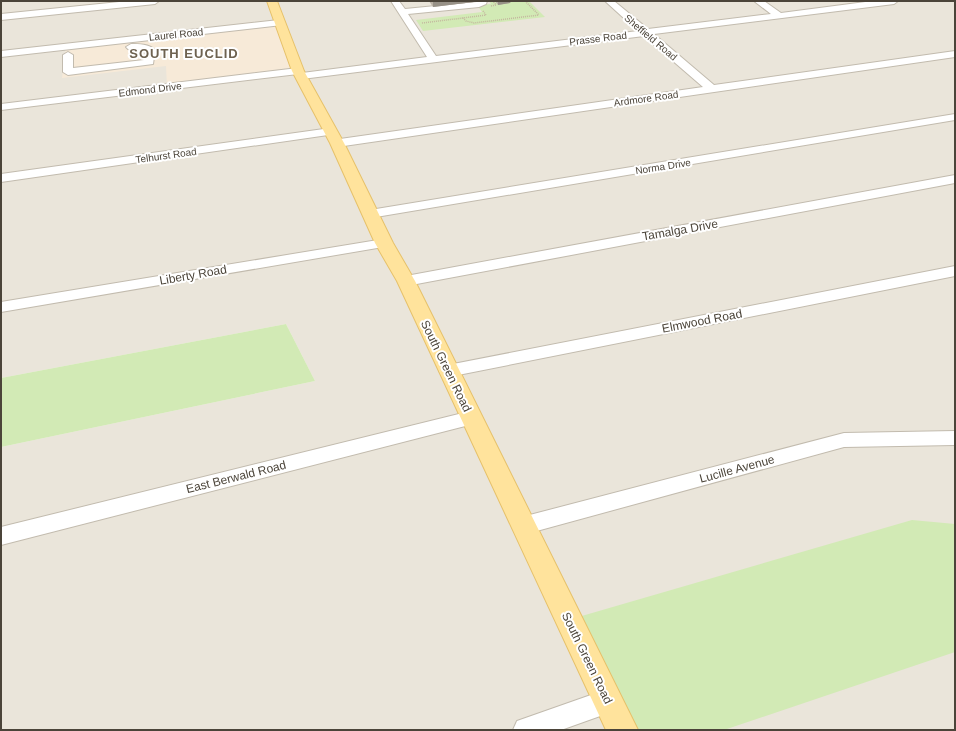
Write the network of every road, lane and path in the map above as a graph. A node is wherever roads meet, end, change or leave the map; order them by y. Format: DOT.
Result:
graph roads {
  1 [pos="155,1"];
  2 [pos="272,1"];
  3 [pos="395,1"];
  4 [pos="493,1"];
  5 [pos="525,1"];
  6 [pos="609,1"];
  7 [pos="758,1"];
  8 [pos="894,1"];
  9 [pos="480,5"];
  10 [pos="402,12"];
  11 [pos="779,15"];
  12 [pos="1,17"];
  13 [pos="463,18"];
  14 [pos="279,23"];
  15 [pos="418,23"];
  16 [pos="645,32"];
  17 [pos="131,43"];
  18 [pos="69,51"];
  19 [pos="1,54"];
  20 [pos="955,54"];
  21 [pos="433,59"];
  22 [pos="300,74"];
  23 [pos="711,88"];
  24 [pos="1,107"];
  25 [pos="955,117"];
  26 [pos="334,138"];
  27 [pos="1,178"];
  28 [pos="955,179"];
  29 [pos="370,214"];
  30 [pos="384,243"];
  31 [pos="955,271"];
  32 [pos="406,281"];
  33 [pos="1,307"];
  34 [pos="448,371"];
  35 [pos="471,418"];
  36 [pos="955,438"];
  37 [pos="522,526"];
  38 [pos="1,536"];
  39 [pos="608,701"];
  40 [pos="526,730"];
  41 [pos="622,730"];
  1 -- 12 [label="street"];
  2 -- 14 [label="main road, South Green Road"];
  3 -- 10 [label="street"];
  4 -- 9 [label="path"];
  5 -- 13 [label="path"];
  6 -- 16 [label="street, Sheffield Road"];
  7 -- 11 [label="street"];
  8 -- 11 [label="street, Prasse Road"];
  9 -- 10 [label="street"];
  9 -- 13 [label="path"];
  10 -- 21 [label="street"];
  11 -- 16 [label="street, Prasse Road"];
  13 -- 15 [label="path"];
  14 -- 17 [label="street, Laurel Road"];
  14 -- 22 [label="main road, South Green Road"];
  16 -- 21 [label="street, Prasse Road"];
  16 -- 23 [label="street, Sheffield Road"];
  17 -- 18 [label="street"];
  17 -- 18 [label="street"];
  18 -- 19 [label="street"];
  20 -- 23 [label="street, Ardmore Road"];
  21 -- 22 [label="street, Prasse Road"];
  22 -- 24 [label="street, Edmond Drive"];
  22 -- 26 [label="main road, South Green Road"];
  23 -- 26 [label="street, Ardmore Road"];
  25 -- 29 [label="street, Norma Drive"];
  26 -- 27 [label="street, Telhurst Road"];
  26 -- 29 [label="main road, South Green Road"];
  28 -- 32 [label="street, Tamalga Drive"];
  29 -- 30 [label="main road, South Green Road"];
  30 -- 32 [label="main road, South Green Road"];
  30 -- 33 [label="street, Liberty Road"];
  31 -- 34 [label="street, Elmwood Road"];
  32 -- 34 [label="main road, South Green Road"];
  34 -- 35 [label="main road, South Green Road"];
  35 -- 37 [label="main road, South Green Road"];
  35 -- 38 [label="street, East Berwald Road"];
  36 -- 37 [label="street, Lucille Avenue"];
  37 -- 39 [label="main road, South Green Road"];
  39 -- 40 [label="street"];
  39 -- 41 [label="main road, South Green Road"];
}
